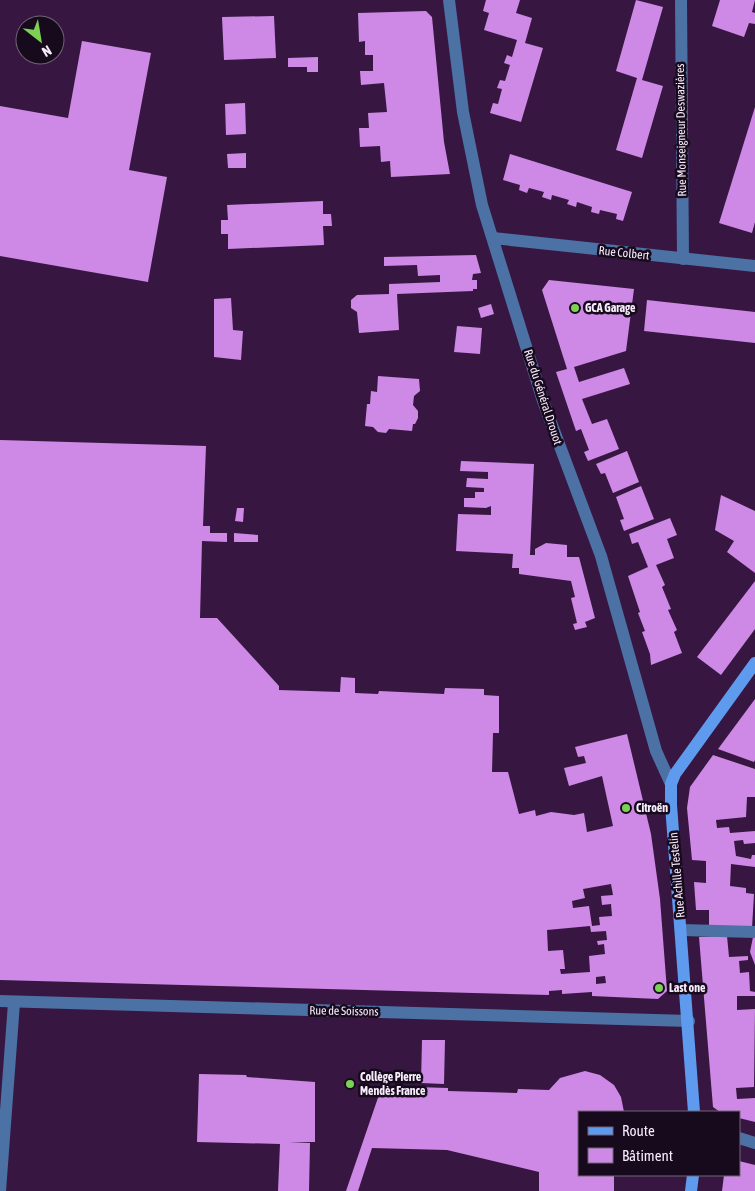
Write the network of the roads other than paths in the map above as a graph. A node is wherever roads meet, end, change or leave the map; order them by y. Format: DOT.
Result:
graph roads {
  1 [pos="449,0"];
  2 [pos="681,0"];
  3 [pos="493,238"];
  4 [pos="683,259"];
  5 [pos="755,266"];
  6 [pos="755,663"];
  7 [pos="671,784"];
  8 [pos="681,930"];
  9 [pos="755,932"];
  10 [pos="0,1001"];
  11 [pos="14,1003"];
  12 [pos="689,1021"];
  13 [pos="694,1111"];
  14 [pos="740,1138"];
  15 [pos="755,1143"];
  16 [pos="693,1176"];
  17 [pos="0,1191"];
  18 [pos="692,1191"];
  1 -- 3 [label="street, Rue du Général Drouot"];
  2 -- 4 [label="street, Rue Monseigneur Deswazières"];
  3 -- 4 [label="street, Rue Colbert"];
  3 -- 7 [label="street, Rue du Général Drouot"];
  4 -- 5 [label="street, Rue Colbert"];
  6 -- 7 [label="street, Rue Achille Testelin"];
  7 -- 8 [label="street, Rue Achille Testelin"];
  8 -- 9 [label="street"];
  8 -- 12 [label="street, Rue Achille Testelin"];
  10 -- 11 [label="street, Rue de Soissons"];
  11 -- 12 [label="street, Rue de Soissons"];
  11 -- 17 [label="street"];
  12 -- 13 [label="street, Rue Achille Testelin"];
  14 -- 15 [label="street"];
  16 -- 18 [label="street"];
}
